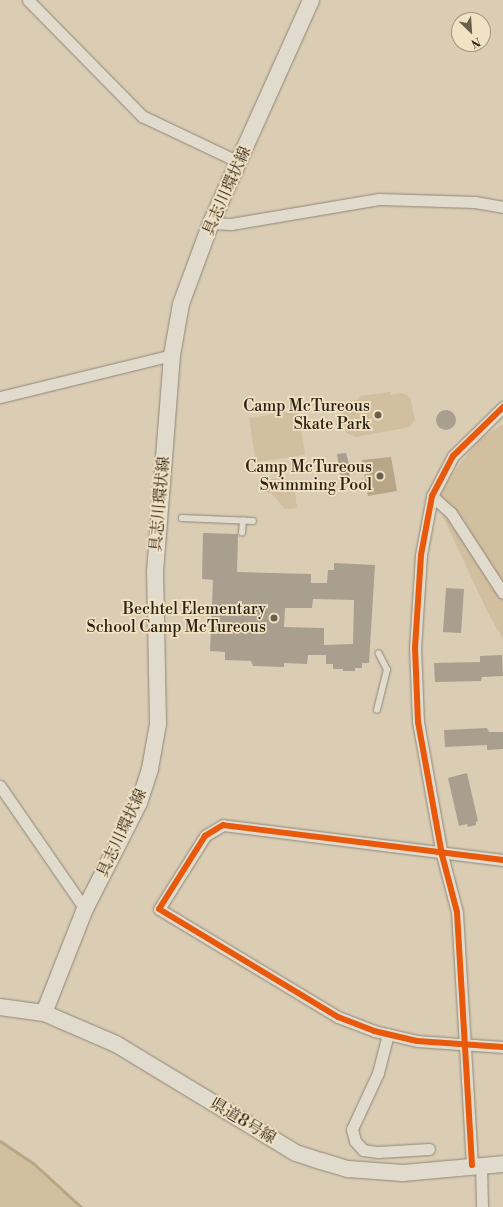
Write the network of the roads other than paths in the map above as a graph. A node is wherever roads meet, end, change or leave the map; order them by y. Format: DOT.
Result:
graph roads {
  1 [pos="28,0"];
  2 [pos="311,0"];
  3 [pos="239,162"];
  4 [pos="503,207"];
  5 [pos="211,223"];
  6 [pos="172,354"];
  7 [pos="0,397"];
  8 [pos="503,407"];
  9 [pos="432,496"];
  10 [pos="182,518"];
  11 [pos="243,521"];
  12 [pos="253,521"];
  13 [pos="242,533"];
  14 [pos="503,593"];
  15 [pos="379,654"];
  16 [pos="377,710"];
  17 [pos="0,786"];
  18 [pos="442,855"];
  19 [pos="503,860"];
  20 [pos="85,909"];
  21 [pos="0,1007"];
  22 [pos="44,1013"];
  23 [pos="388,1034"];
  24 [pos="465,1044"];
  25 [pos="503,1047"];
  26 [pos="429,1149"];
  27 [pos="503,1164"];
  28 [pos="477,1165"];
  29 [pos="482,1207"];
  1 -- 3 [label="street"];
  2 -- 3 [label="main road, 具志川環状線"];
  3 -- 5 [label="main road, 具志川環状線"];
  4 -- 5 [label="street"];
  5 -- 6 [label="main road, 具志川環状線"];
  6 -- 7 [label="street"];
  6 -- 20 [label="main road, 具志川環状線"];
  8 -- 9 [label="street"];
  9 -- 14 [label="street"];
  9 -- 18 [label="street"];
  10 -- 11 [label="lane"];
  11 -- 12 [label="lane"];
  11 -- 13 [label="lane"];
  15 -- 16 [label="lane"];
  17 -- 20 [label="street"];
  18 -- 19 [label="street"];
  18 -- 23 [label="street"];
  18 -- 24 [label="street"];
  20 -- 22 [label="main road, 具志川環状線"];
  21 -- 22 [label="main road, 県道8号線"];
  22 -- 28 [label="main road, 県道8号線"];
  23 -- 24 [label="street"];
  23 -- 26 [label="street"];
  24 -- 25 [label="street"];
  24 -- 28 [label="street"];
  27 -- 28 [label="main road, 県道8号線"];
  28 -- 29 [label="street"];
}
